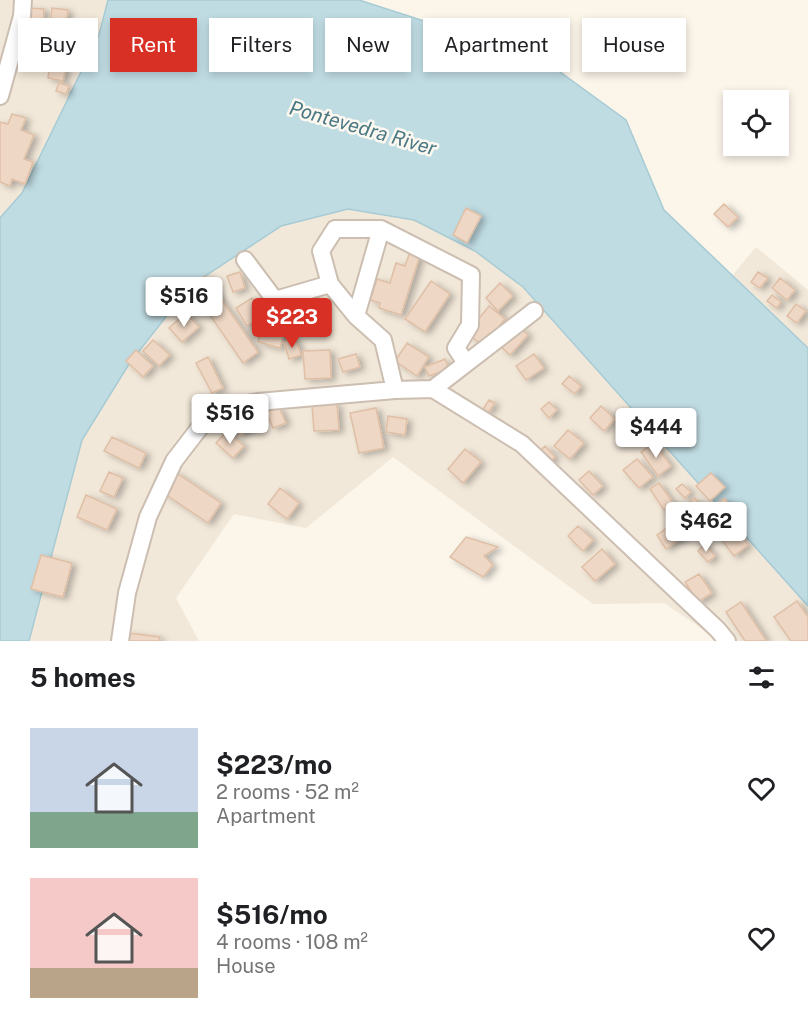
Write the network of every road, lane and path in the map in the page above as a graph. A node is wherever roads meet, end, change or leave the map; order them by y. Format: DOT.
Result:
graph roads {
  1 [pos="23,0"];
  2 [pos="0,96"];
  3 [pos="381,229"];
  4 [pos="245,260"];
  5 [pos="330,284"];
  6 [pos="534,311"];
  7 [pos="356,316"];
  8 [pos="466,363"];
  9 [pos="433,389"];
  10 [pos="395,390"];
  11 [pos="120,641"];
  12 [pos="727,641"];
  1 -- 2 [label="street"];
  3 -- 5 [label="street"];
  3 -- 7 [label="street"];
  3 -- 8 [label="street"];
  4 -- 5 [label="street"];
  5 -- 7 [label="street"];
  6 -- 8 [label="street"];
  7 -- 10 [label="street"];
  8 -- 9 [label="street"];
  9 -- 10 [label="street"];
  9 -- 12 [label="street"];
  10 -- 11 [label="street"];
}
